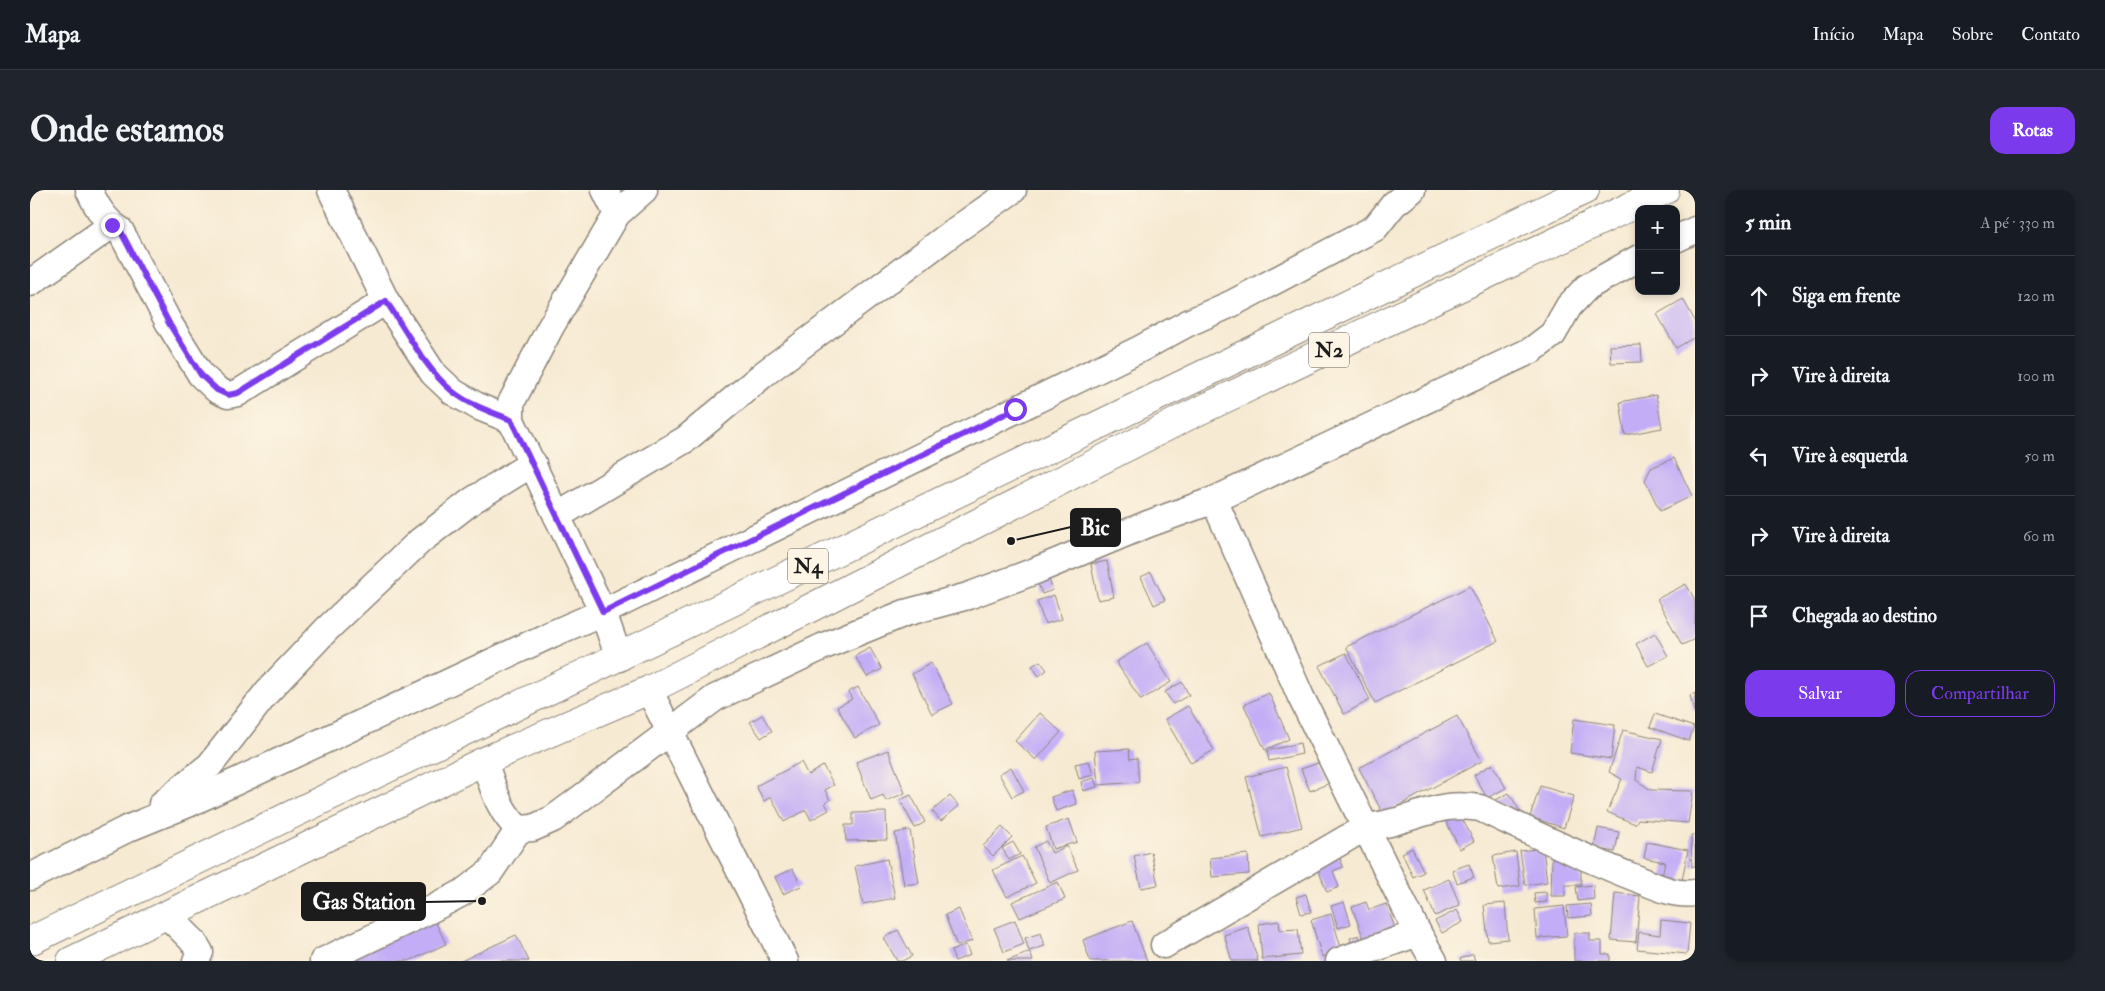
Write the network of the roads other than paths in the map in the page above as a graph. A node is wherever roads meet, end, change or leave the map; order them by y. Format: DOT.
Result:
graph roads {
  1 [pos="89,190"];
  2 [pos="331,190"];
  3 [pos="605,190"];
  4 [pos="644,190"];
  5 [pos="1013,190"];
  6 [pos="1412,190"];
  7 [pos="1586,190"];
  8 [pos="1665,190"];
  9 [pos="617,214"];
  10 [pos="112,225"];
  11 [pos="1695,230"];
  12 [pos="1680,237"];
  13 [pos="1635,260"];
  14 [pos="30,283"];
  15 [pos="386,301"];
  16 [pos="511,420"];
  17 [pos="533,463"];
  18 [pos="1214,500"];
  19 [pos="995,514"];
  20 [pos="557,516"];
  21 [pos="603,612"];
  22 [pos="618,658"];
  23 [pos="649,690"];
  24 [pos="669,732"];
  25 [pos="484,761"];
  26 [pos="129,828"];
  27 [pos="1366,828"];
  28 [pos="518,829"];
  29 [pos="30,877"];
  30 [pos="1695,893"];
  31 [pos="167,915"];
  32 [pos="1418,933"];
  33 [pos="30,941"];
  34 [pos="1164,945"];
  35 [pos="203,958"];
  36 [pos="71,961"];
  37 [pos="323,961"];
  38 [pos="785,961"];
  39 [pos="1339,961"];
  40 [pos="1434,961"];
  1 -- 10 [label="street"];
  2 -- 15 [label="street"];
  3 -- 9 [label="street"];
  4 -- 9 [label="street"];
  5 -- 20 [label="street"];
  6 -- 21 [label="street"];
  7 -- 22 [label="highway, N4"];
  8 -- 19 [label="highway, N2"];
  9 -- 16 [label="street"];
  10 -- 14 [label="street"];
  10 -- 15 [label="street"];
  11 -- 12 [label="street"];
  13 -- 18 [label="street"];
  15 -- 16 [label="street"];
  16 -- 17 [label="street"];
  17 -- 20 [label="street"];
  17 -- 26 [label="street"];
  18 -- 24 [label="street"];
  18 -- 27 [label="street"];
  19 -- 23 [label="highway, N4"];
  20 -- 21 [label="street"];
  21 -- 22 [label="street"];
  21 -- 26 [label="street"];
  22 -- 33 [label="highway, N4"];
  23 -- 24 [label="street"];
  23 -- 25 [label="highway, N4"];
  24 -- 28 [label="street"];
  24 -- 38 [label="street"];
  25 -- 28 [label="street"];
  25 -- 31 [label="highway, N4"];
  26 -- 29 [label="street"];
  27 -- 30 [label="street"];
  27 -- 32 [label="street"];
  27 -- 34 [label="street"];
  28 -- 37 [label="street"];
  31 -- 35 [label="street"];
  31 -- 36 [label="highway, N4"];
  32 -- 39 [label="street"];
  32 -- 40 [label="street"];
}
